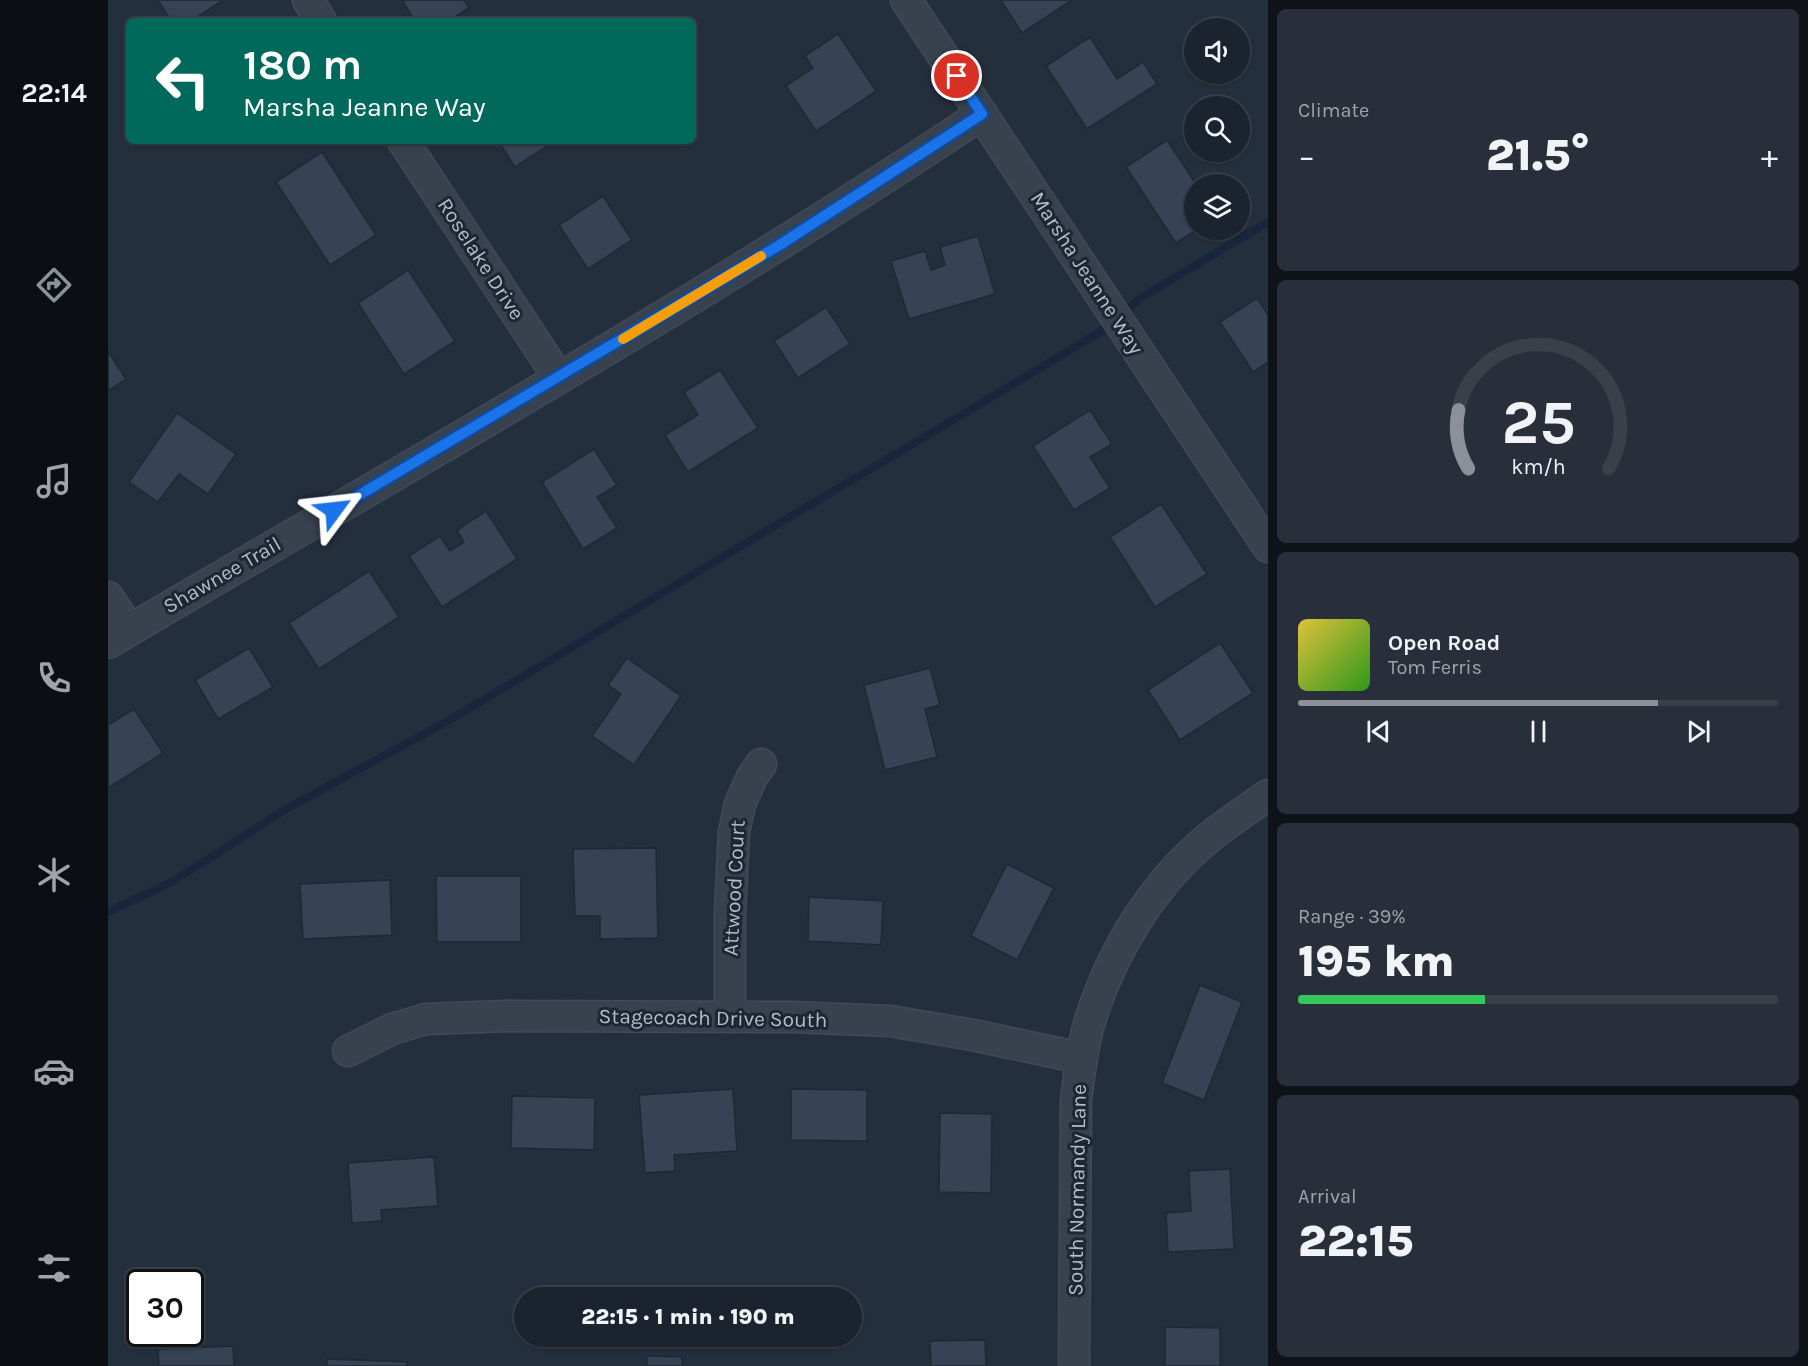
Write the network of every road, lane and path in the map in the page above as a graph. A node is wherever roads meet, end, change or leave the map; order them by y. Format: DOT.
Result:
graph roads {
  1 [pos="308,0"];
  2 [pos="906,0"];
  3 [pos="319,18"];
  4 [pos="982,114"];
  5 [pos="405,144"];
  6 [pos="559,378"];
  7 [pos="1268,547"];
  8 [pos="108,597"];
  9 [pos="119,636"];
  10 [pos="761,764"];
  11 [pos="1268,795"];
  12 [pos="730,1017"];
  13 [pos="348,1051"];
  14 [pos="1081,1058"];
  15 [pos="1074,1366"];
  1 -- 3 [label="street"];
  2 -- 4 [label="street, Marsha Jeanne Way"];
  4 -- 6 [label="street, Shawnee Trail"];
  4 -- 7 [label="street, Marsha Jeanne Way"];
  5 -- 6 [label="street, Roselake Drive"];
  6 -- 9 [label="street, Shawnee Trail"];
  8 -- 9 [label="street"];
  10 -- 12 [label="street, Attwood Court"];
  11 -- 14 [label="street, South Normandy Lane"];
  12 -- 13 [label="street, Stagecoach Drive South"];
  12 -- 14 [label="street, Stagecoach Drive South"];
  14 -- 15 [label="street, South Normandy Lane"];
}
